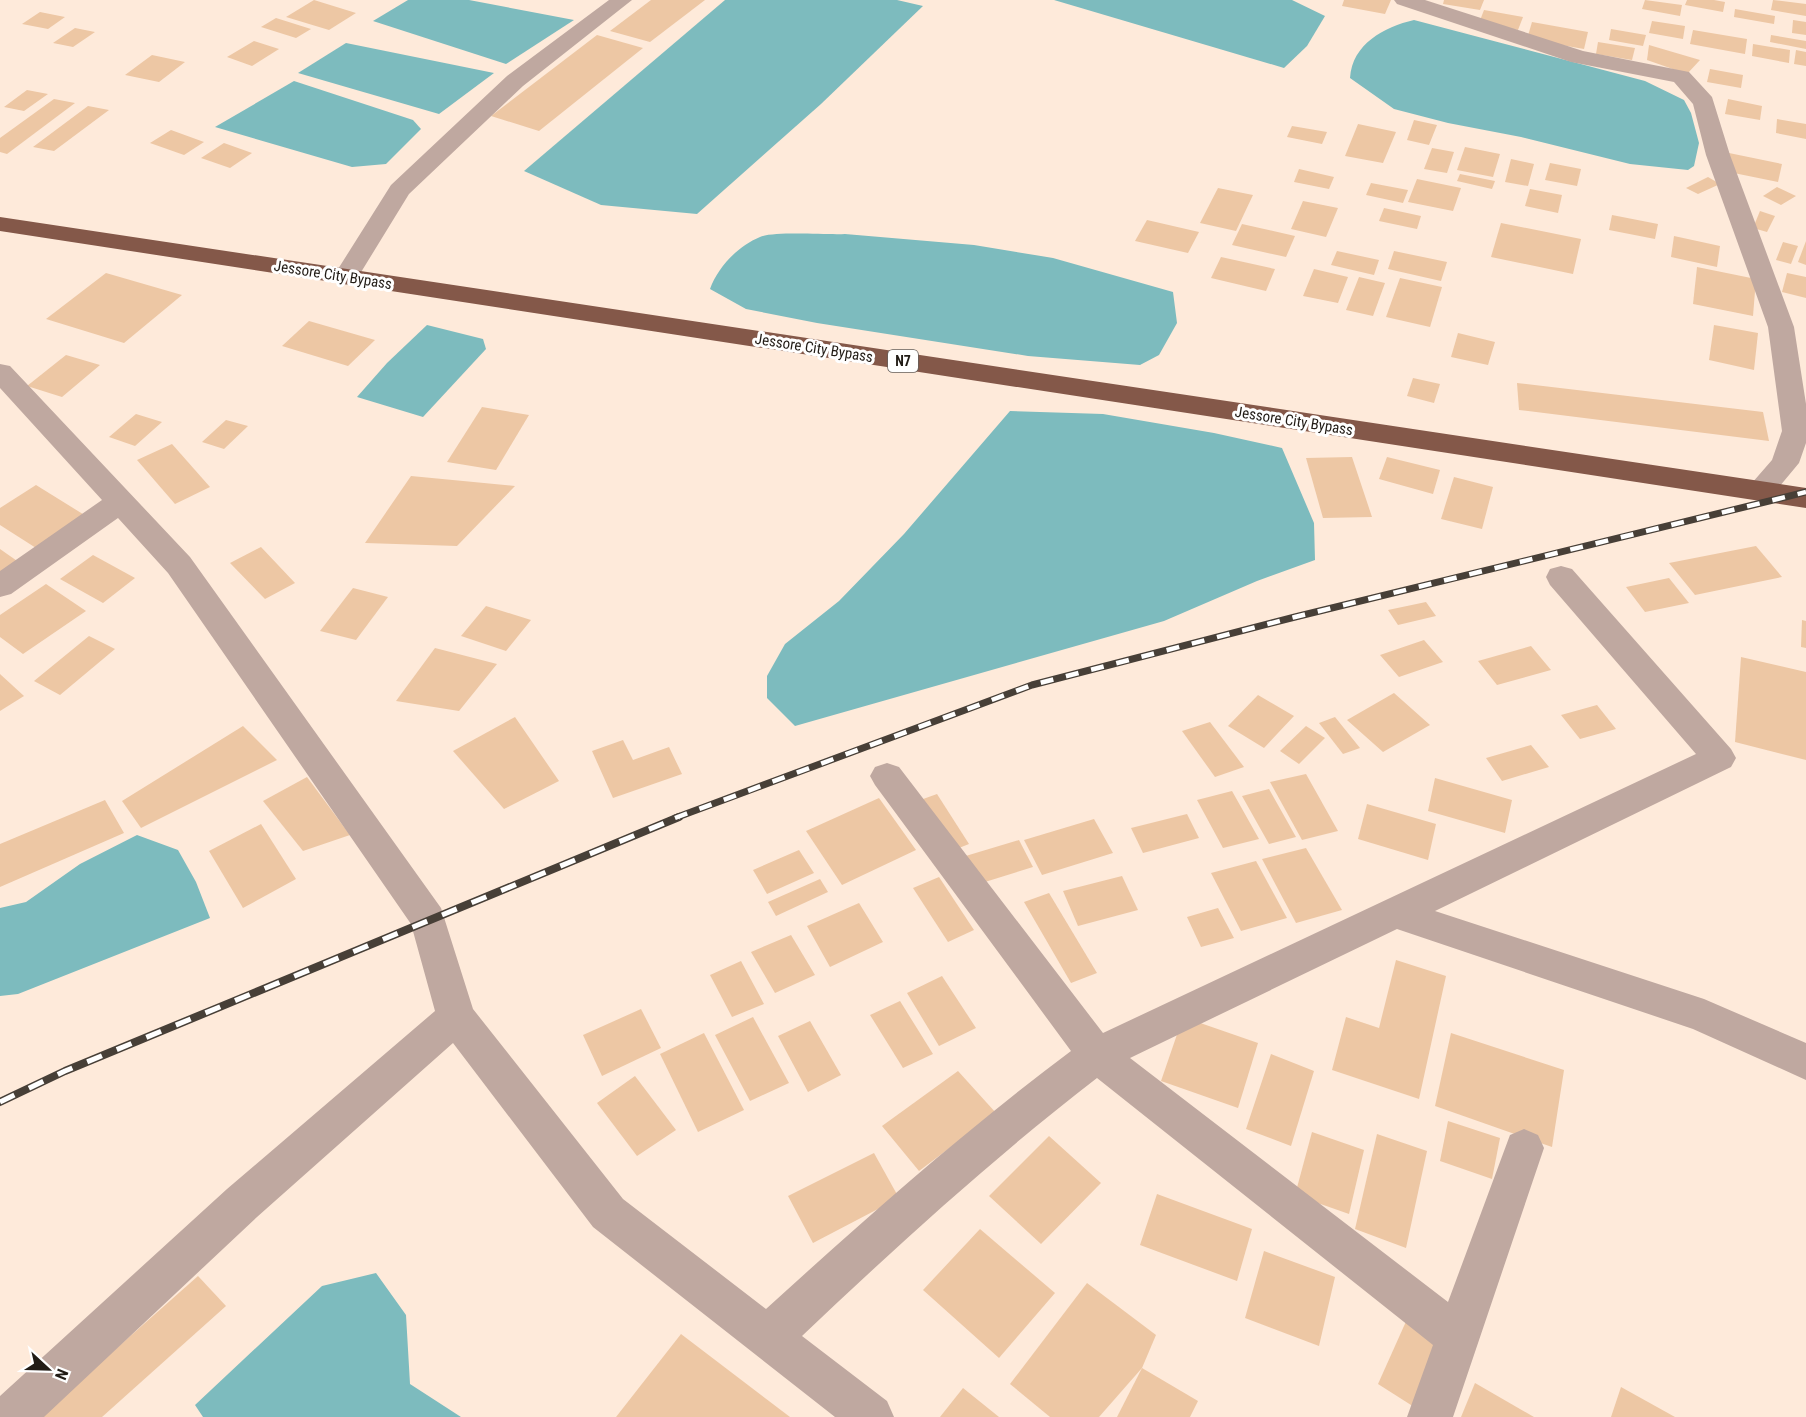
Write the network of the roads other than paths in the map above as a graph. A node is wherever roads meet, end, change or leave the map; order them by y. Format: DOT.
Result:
graph roads {
  1 [pos="622,0"];
  2 [pos="1404,0"];
  3 [pos="0,225"];
  4 [pos="346,277"];
  5 [pos="0,372"];
  6 [pos="1760,491"];
  7 [pos="1806,498"];
  8 [pos="120,502"];
  9 [pos="1561,577"];
  10 [pos="0,586"];
  11 [pos="887,776"];
  12 [pos="1396,913"];
  13 [pos="456,1017"];
  14 [pos="1097,1055"];
  15 [pos="1806,1062"];
  16 [pos="1524,1148"];
  17 [pos="768,1337"];
  18 [pos="1458,1337"];
  19 [pos="8,1417"];
  20 [pos="871,1417"];
  21 [pos="1430,1417"];
  1 -- 4 [label="street"];
  2 -- 6 [label="street"];
  3 -- 4 [label="highway, Jessore City Bypass / N7"];
  4 -- 6 [label="highway, Jessore City Bypass / N7"];
  5 -- 8 [label="street"];
  6 -- 7 [label="highway, Jessore City Bypass / N7"];
  8 -- 10 [label="street"];
  8 -- 13 [label="street"];
  9 -- 12 [label="street"];
  11 -- 14 [label="street"];
  12 -- 14 [label="street"];
  12 -- 15 [label="street"];
  13 -- 17 [label="street"];
  13 -- 19 [label="street"];
  14 -- 17 [label="street"];
  14 -- 18 [label="street"];
  16 -- 18 [label="street"];
  17 -- 20 [label="street"];
  18 -- 21 [label="street"];
}
